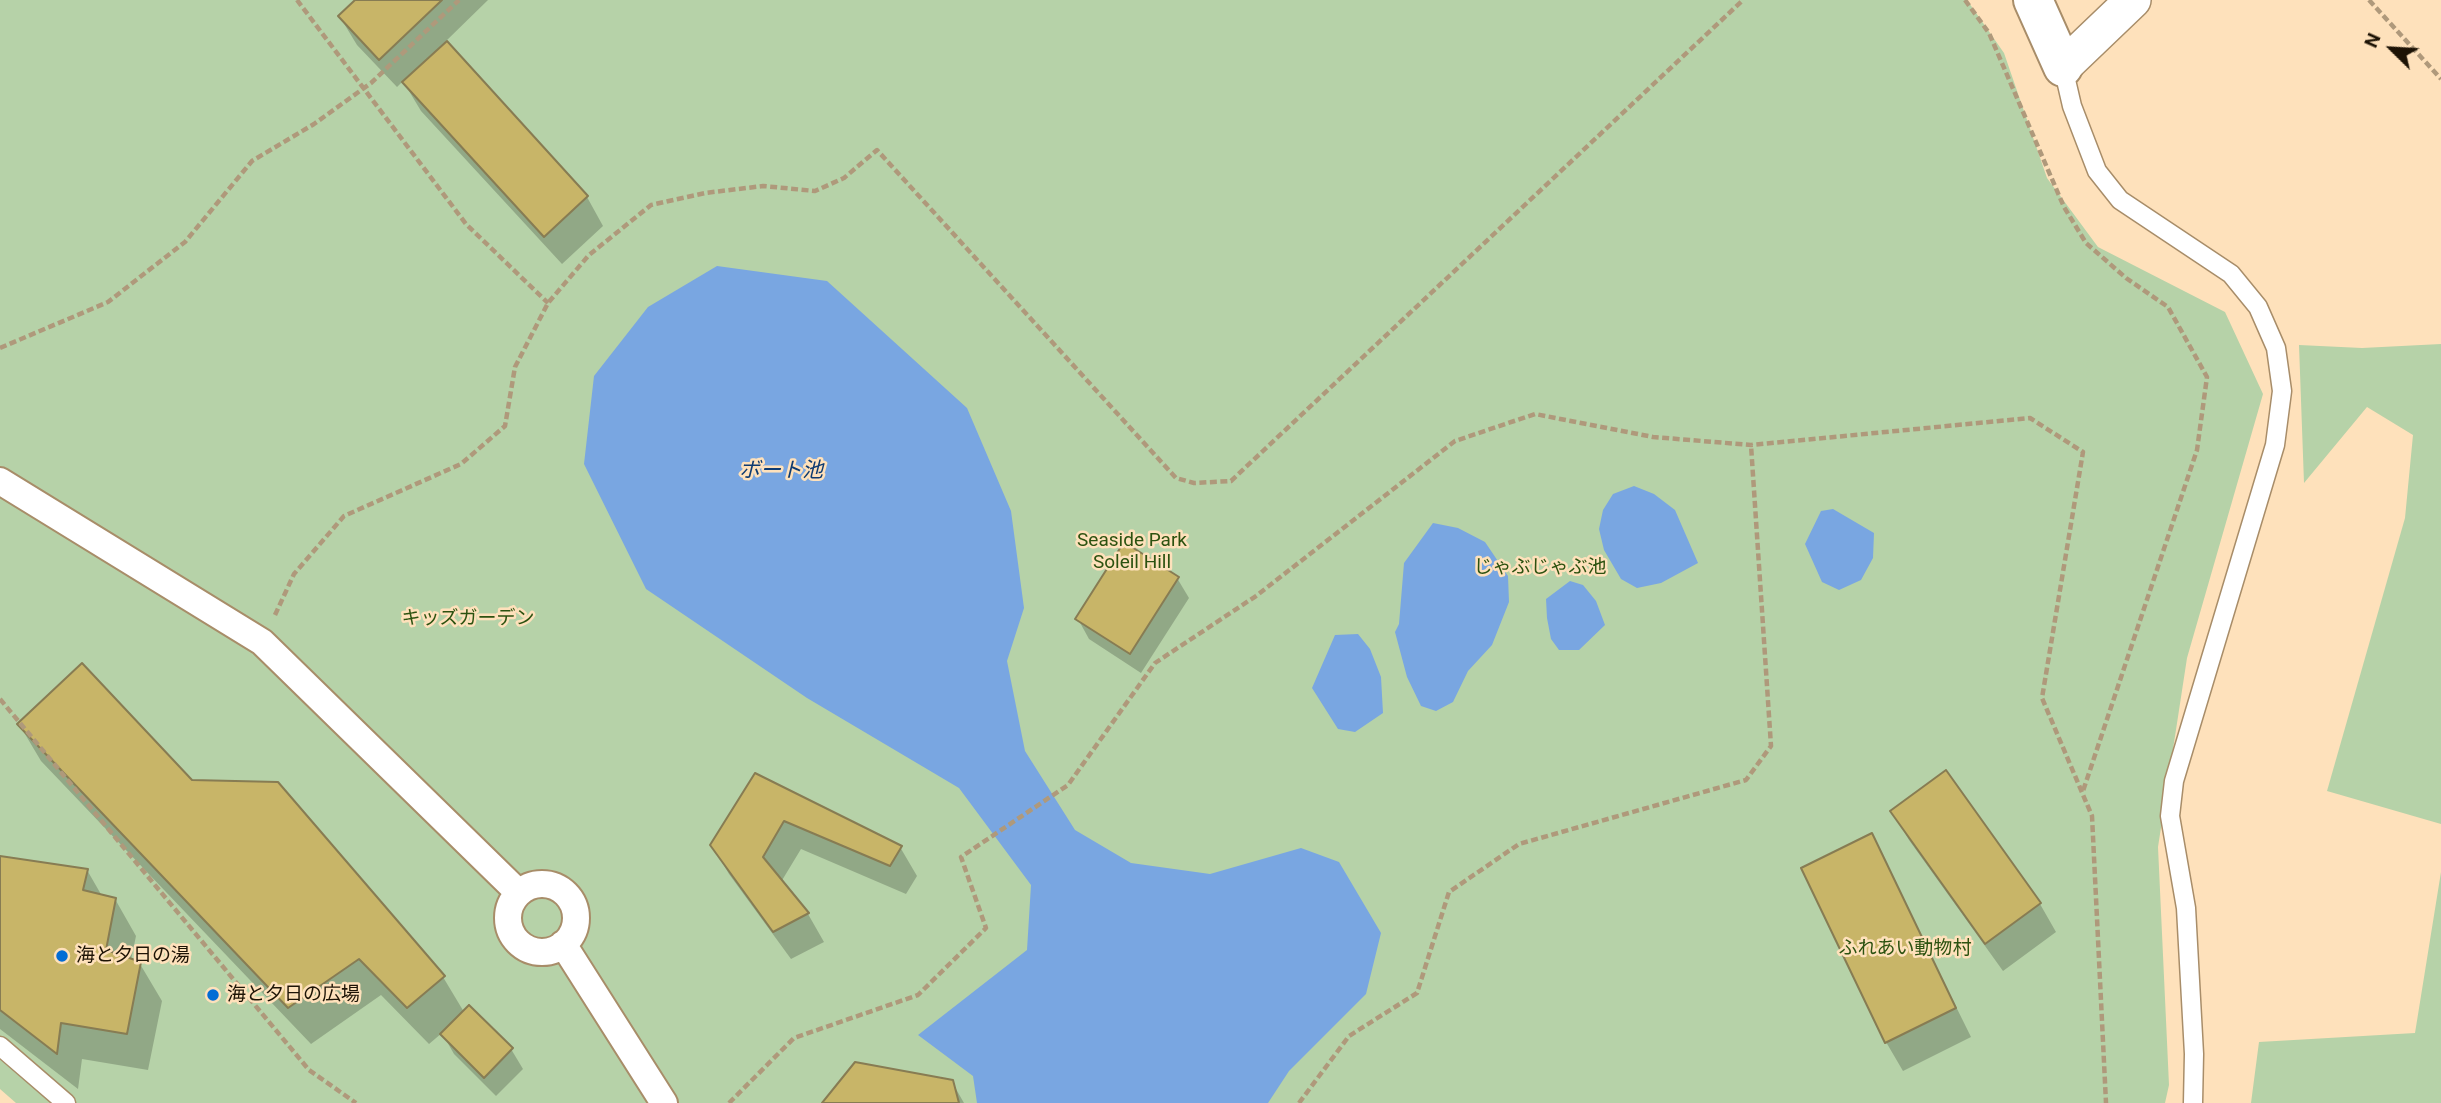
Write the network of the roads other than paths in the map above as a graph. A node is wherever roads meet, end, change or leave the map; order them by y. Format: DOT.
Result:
graph roads {
  1 [pos="2033,0"];
  2 [pos="2133,0"];
  3 [pos="2063,67"];
  4 [pos="0,481"];
  5 [pos="519,894"];
  6 [pos="563,944"];
  7 [pos="0,1046"];
  8 [pos="66,1103"];
  9 [pos="664,1103"];
  10 [pos="2193,1103"];
  1 -- 3 [label="street"];
  2 -- 3 [label="street"];
  3 -- 10 [label="lane"];
  4 -- 5 [label="street"];
  5 -- 6 [label="street"];
  5 -- 6 [label="street"];
  6 -- 9 [label="street"];
  7 -- 8 [label="lane"];
}
